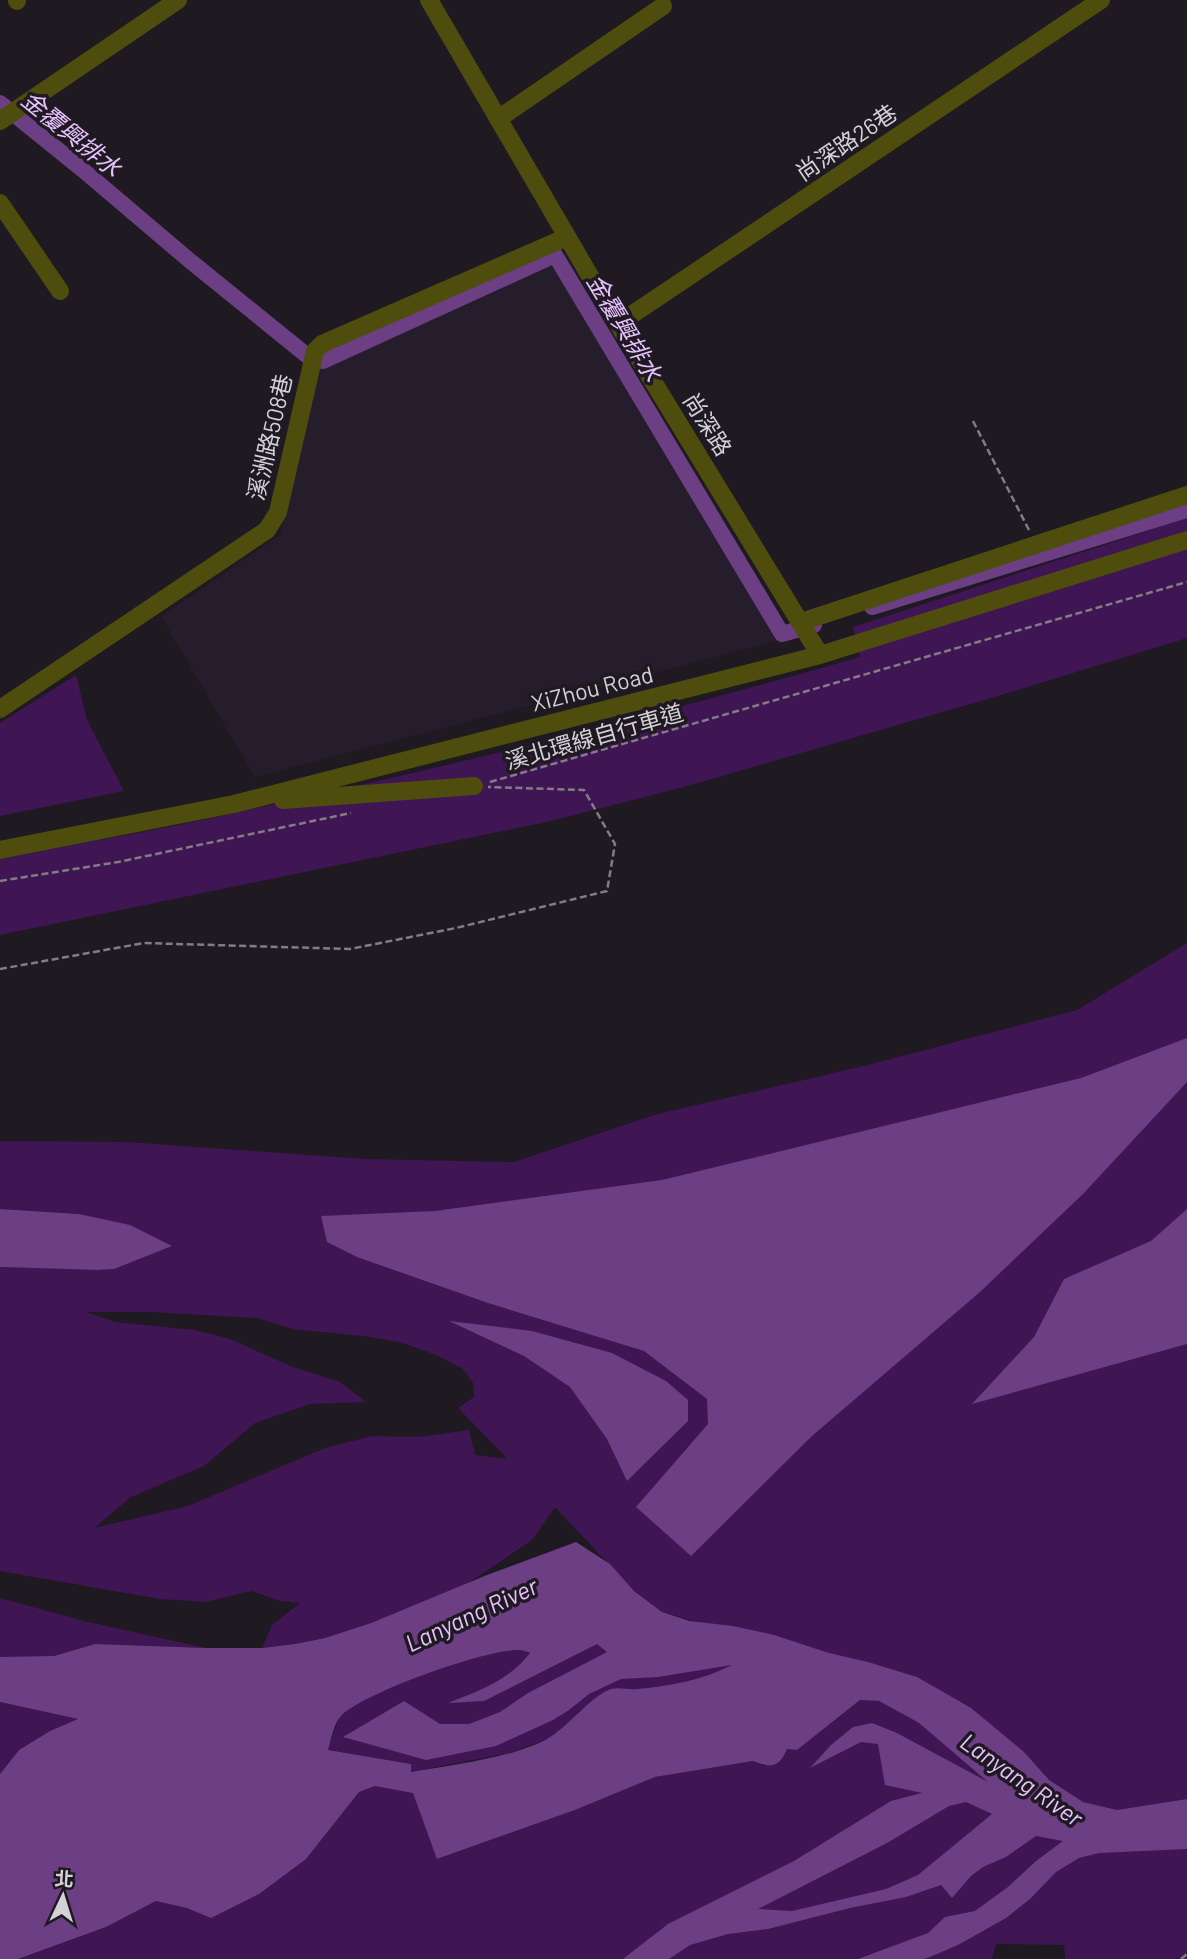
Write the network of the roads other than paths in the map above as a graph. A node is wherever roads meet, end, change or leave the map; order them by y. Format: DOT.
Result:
graph roads {
  1 [pos="178,0"];
  2 [pos="429,0"];
  3 [pos="1101,0"];
  4 [pos="663,6"];
  5 [pos="498,119"];
  6 [pos="0,121"];
  7 [pos="0,203"];
  8 [pos="567,237"];
  9 [pos="60,291"];
  10 [pos="618,324"];
  11 [pos="1187,495"];
  12 [pos="1187,540"];
  13 [pos="801,622"];
  14 [pos="820,655"];
  15 [pos="0,709"];
  16 [pos="474,786"];
  17 [pos="234,804"];
  18 [pos="0,850"];
  1 -- 6 [label="street"];
  2 -- 5 [label="street, 尚深路"];
  3 -- 10 [label="street, 尚深路26巷"];
  4 -- 5 [label="street"];
  5 -- 8 [label="street, 尚深路"];
  7 -- 9 [label="street"];
  8 -- 10 [label="street, 尚深路"];
  8 -- 15 [label="street, 溪洲路508巷"];
  10 -- 13 [label="street, 尚深路"];
  11 -- 13 [label="street"];
  12 -- 14 [label="street, XiZhou Road"];
  13 -- 14 [label="street, 尚深路"];
  14 -- 17 [label="street, XiZhou Road"];
  16 -- 17 [label="street"];
  17 -- 18 [label="street, XiZhou Road"];
}
